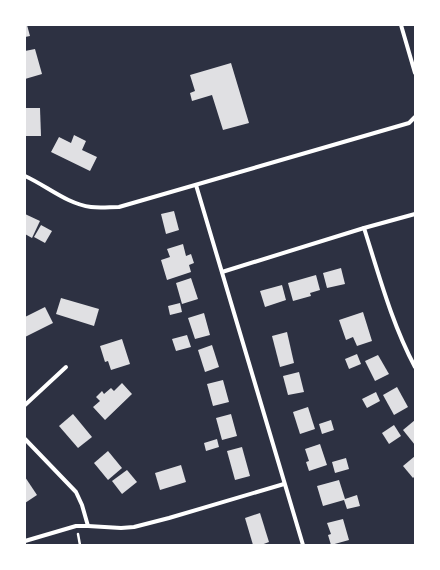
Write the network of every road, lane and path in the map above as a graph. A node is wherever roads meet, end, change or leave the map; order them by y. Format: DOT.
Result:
graph roads {
  1 [pos="401,25"];
  2 [pos="414,61"];
  3 [pos="415,73"];
  4 [pos="415,117"];
  5 [pos="25,176"];
  6 [pos="196,185"];
  7 [pos="415,214"];
  8 [pos="364,228"];
  9 [pos="222,272"];
  10 [pos="66,367"];
  11 [pos="415,367"];
  12 [pos="25,405"];
  13 [pos="25,439"];
  14 [pos="284,484"];
  15 [pos="88,526"];
  16 [pos="25,541"];
  17 [pos="303,545"];
  1 -- 2 [label="street"];
  2 -- 3 [label="street"];
  4 -- 6 [label="street"];
  5 -- 6 [label="street"];
  6 -- 9 [label="street"];
  7 -- 8 [label="street"];
  8 -- 9 [label="street"];
  8 -- 11 [label="street"];
  9 -- 14 [label="street"];
  10 -- 12 [label="street"];
  13 -- 15 [label="street"];
  14 -- 15 [label="street"];
  14 -- 17 [label="street"];
  15 -- 16 [label="street"];
}
